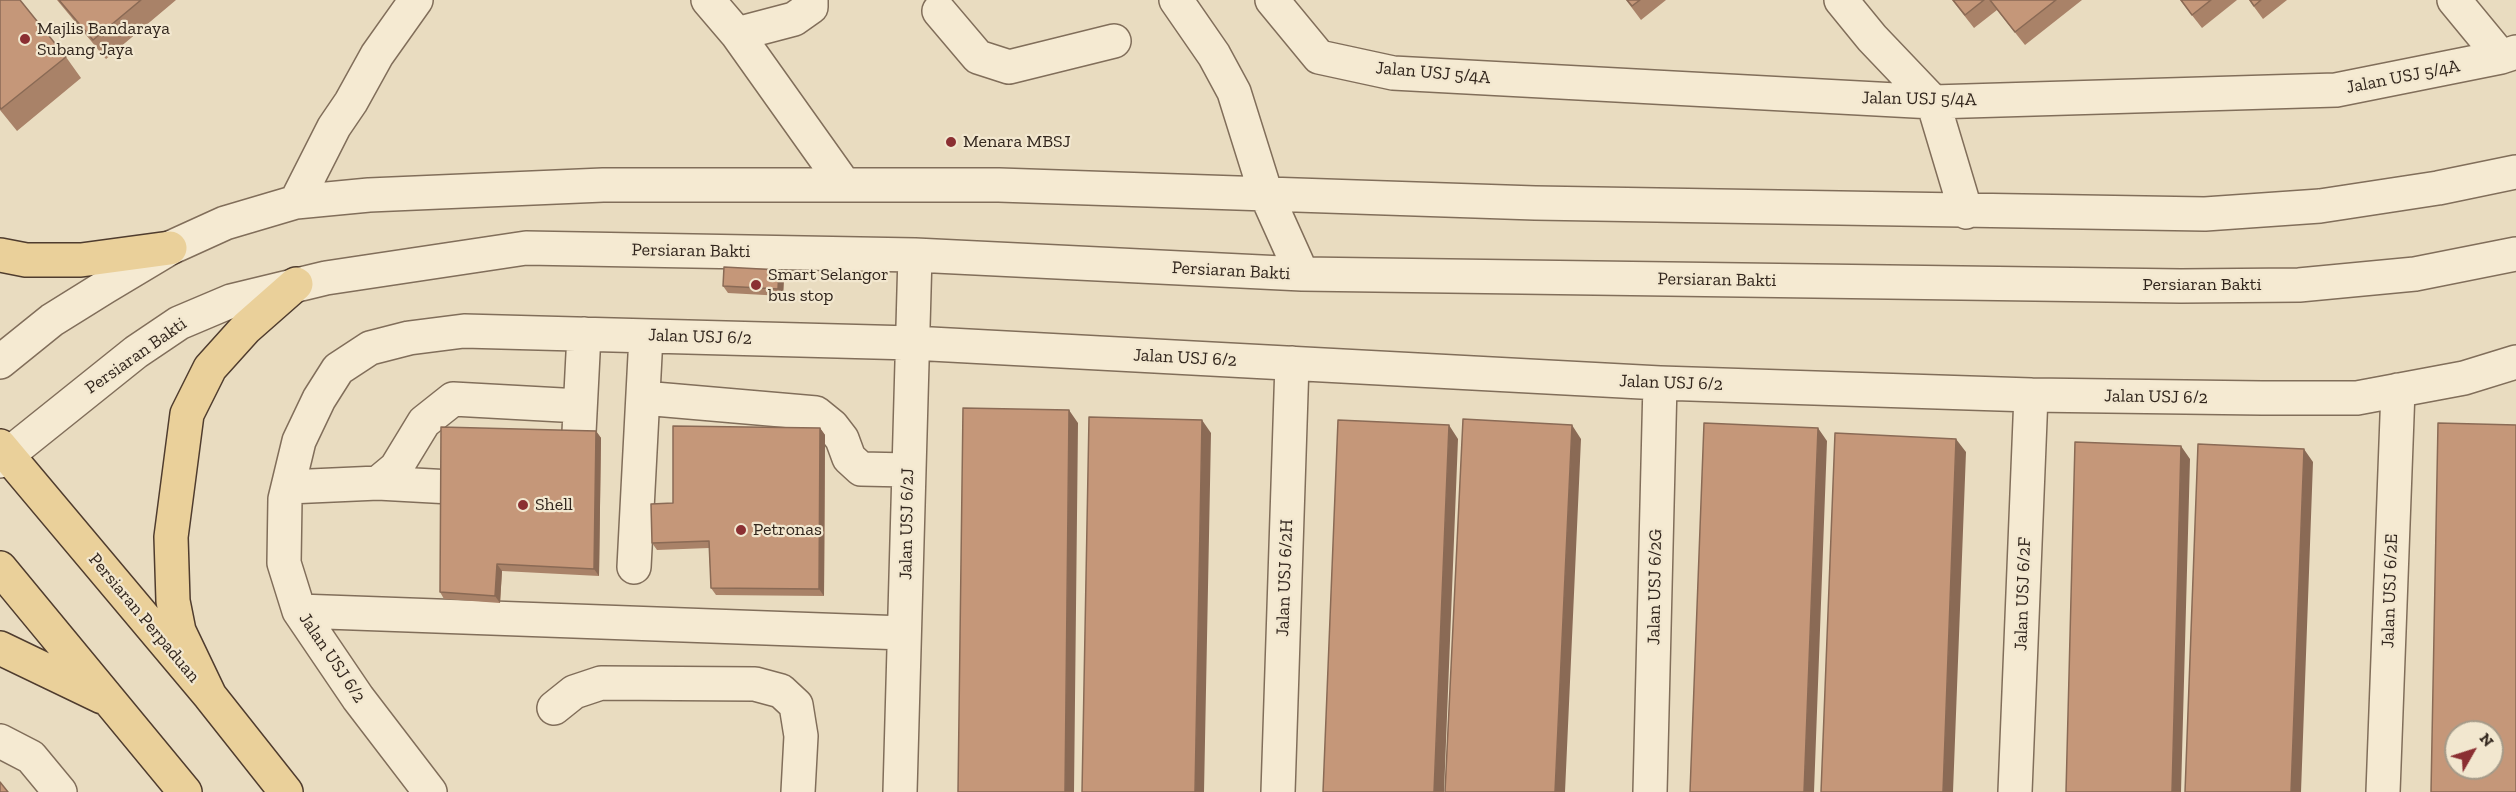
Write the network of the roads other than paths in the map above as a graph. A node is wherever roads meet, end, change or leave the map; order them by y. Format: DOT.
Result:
graph roads {
  1 [pos="416,0"];
  2 [pos="708,0"];
  3 [pos="812,0"];
  4 [pos="1176,0"];
  5 [pos="1272,0"];
  6 [pos="1841,0"];
  7 [pos="2454,0"];
  8 [pos="940,4"];
  9 [pos="737,34"];
  10 [pos="1114,41"];
  11 [pos="2508,55"];
  12 [pos="1933,102"];
  13 [pos="2516,172"];
  14 [pos="843,183"];
  15 [pos="1266,194"];
  16 [pos="296,202"];
  17 [pos="1966,212"];
  18 [pos="171,248"];
  19 [pos="0,255"];
  20 [pos="915,255"];
  21 [pos="2516,255"];
  22 [pos="1302,274"];
  23 [pos="296,284"];
  24 [pos="584,334"];
  25 [pos="646,336"];
  26 [pos="912,343"];
  27 [pos="0,362"];
  28 [pos="2516,362"];
  29 [pos="1292,363"];
  30 [pos="1660,383"];
  31 [pos="2398,390"];
  32 [pos="2031,395"];
  33 [pos="643,398"];
  34 [pos="580,406"];
  35 [pos="2,454"];
  36 [pos="908,470"];
  37 [pos="378,483"];
  38 [pos="288,487"];
  39 [pos="516,491"];
  40 [pos="550,493"];
  41 [pos="634,567"];
  42 [pos="0,568"];
  43 [pos="299,611"];
  44 [pos="904,633"];
  45 [pos="0,648"];
  46 [pos="210,696"];
  47 [pos="112,702"];
  48 [pos="554,708"];
  49 [pos="0,741"];
  50 [pos="60,792"];
  51 [pos="185,792"];
  52 [pos="286,792"];
  53 [pos="430,792"];
  54 [pos="798,792"];
  55 [pos="900,792"];
  56 [pos="1278,792"];
  57 [pos="1650,792"];
  58 [pos="2015,792"];
  59 [pos="2383,792"];
  1 -- 16 [label="street"];
  2 -- 9 [label="street"];
  3 -- 9 [label="street"];
  4 -- 15 [label="street"];
  5 -- 12 [label="street, Jalan USJ 5/4A"];
  6 -- 12 [label="street"];
  7 -- 11 [label="street"];
  8 -- 10 [label="street"];
  9 -- 14 [label="street"];
  11 -- 12 [label="street, Jalan USJ 5/4A"];
  12 -- 17 [label="street"];
  13 -- 17 [label="street"];
  14 -- 15 [label="street"];
  14 -- 16 [label="street"];
  15 -- 17 [label="street"];
  15 -- 22 [label="street"];
  16 -- 18 [label="street"];
  18 -- 19 [label="main road"];
  18 -- 27 [label="street"];
  20 -- 22 [label="street, Persiaran Bakti"];
  20 -- 23 [label="street, Persiaran Bakti"];
  20 -- 26 [label="street, Jalan USJ 6/2J"];
  21 -- 22 [label="street, Persiaran Bakti"];
  23 -- 35 [label="street, Persiaran Bakti"];
  23 -- 46 [label="main road"];
  24 -- 25 [label="street, Jalan USJ 6/2"];
  24 -- 34 [label="street"];
  24 -- 38 [label="street, Jalan USJ 6/2"];
  25 -- 26 [label="street, Jalan USJ 6/2"];
  25 -- 33 [label="street"];
  26 -- 29 [label="street, Jalan USJ 6/2"];
  26 -- 36 [label="street, Jalan USJ 6/2J"];
  28 -- 31 [label="street, Jalan USJ 6/2"];
  29 -- 30 [label="street, Jalan USJ 6/2"];
  29 -- 56 [label="street, Jalan USJ 6/2H"];
  30 -- 32 [label="street, Jalan USJ 6/2"];
  30 -- 57 [label="street, Jalan USJ 6/2G"];
  31 -- 32 [label="street, Jalan USJ 6/2"];
  31 -- 59 [label="street, Jalan USJ 6/2E"];
  32 -- 58 [label="street, Jalan USJ 6/2F"];
  33 -- 36 [label="street"];
  33 -- 41 [label="street"];
  34 -- 37 [label="street"];
  34 -- 40 [label="street"];
  35 -- 46 [label="main road, Persiaran Perpaduan"];
  36 -- 44 [label="street, Jalan USJ 6/2J"];
  37 -- 38 [label="street"];
  37 -- 39 [label="street"];
  38 -- 43 [label="street, Jalan USJ 6/2"];
  42 -- 47 [label="main road"];
  43 -- 44 [label="street"];
  43 -- 53 [label="street, Jalan USJ 6/2"];
  44 -- 55 [label="street, Jalan USJ 6/2J"];
  45 -- 47 [label="main road"];
  46 -- 52 [label="main road, Persiaran Perpaduan"];
  47 -- 51 [label="main road"];
  48 -- 54 [label="street"];
  49 -- 50 [label="street"];
}
